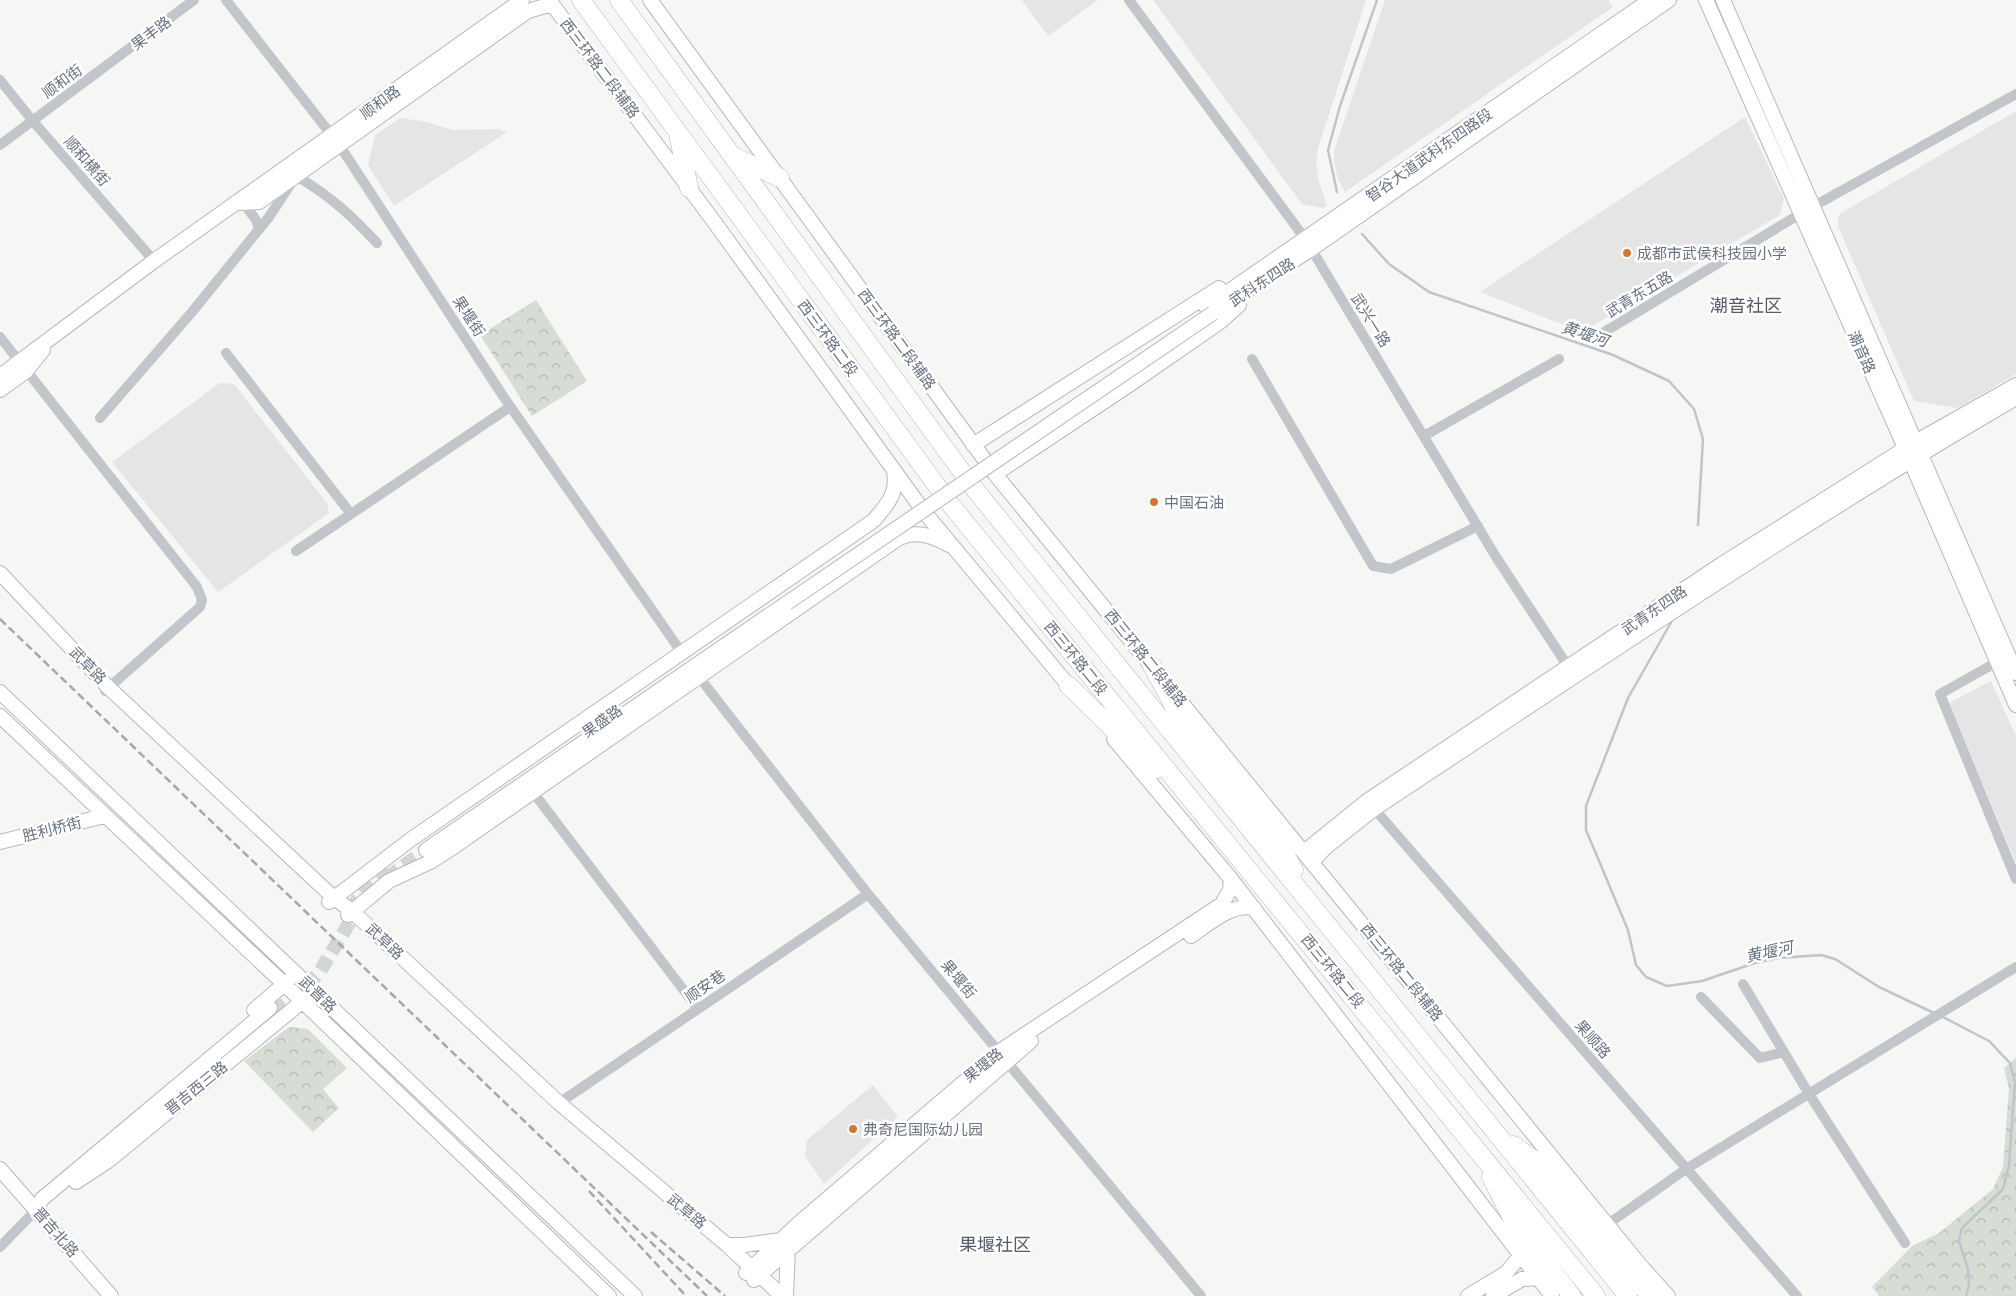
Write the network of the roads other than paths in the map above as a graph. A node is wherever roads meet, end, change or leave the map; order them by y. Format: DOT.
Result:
graph roads {
  1 [pos="194,0"];
  2 [pos="226,0"];
  3 [pos="522,0"];
  4 [pos="581,0"];
  5 [pos="619,0"];
  6 [pos="650,0"];
  7 [pos="1129,0"];
  8 [pos="1650,0"];
  9 [pos="1669,0"];
  10 [pos="1706,0"];
  11 [pos="1724,0"];
  12 [pos="551,2"];
  13 [pos="109,65"];
  14 [pos="0,80"];
  15 [pos="2016,94"];
  16 [pos="32,120"];
  17 [pos="678,133"];
  18 [pos="337,141"];
  19 [pos="0,145"];
  20 [pos="733,156"];
  21 [pos="296,176"];
  22 [pos="780,178"];
  23 [pos="690,188"];
  24 [pos="247,201"];
  25 [pos="1814,206"];
  26 [pos="1800,214"];
  27 [pos="269,217"];
  28 [pos="259,229"];
  29 [pos="377,243"];
  30 [pos="1308,245"];
  31 [pos="154,261"];
  32 [pos="1264,265"];
  33 [pos="1277,273"];
  34 [pos="1210,310"];
  35 [pos="0,337"];
  36 [pos="1596,337"];
  37 [pos="226,354"];
  38 [pos="1252,359"];
  39 [pos="1559,359"];
  40 [pos="22,367"];
  41 [pos="0,376"];
  42 [pos="2016,385"];
  43 [pos="0,390"];
  44 [pos="2016,398"];
  45 [pos="510,407"];
  46 [pos="100,418"];
  47 [pos="1424,436"];
  48 [pos="973,445"];
  49 [pos="1914,451"];
  50 [pos="894,471"];
  51 [pos="995,474"];
  52 [pos="351,514"];
  53 [pos="1478,526"];
  54 [pos="955,549"];
  55 [pos="296,551"];
  56 [pos="0,572"];
  57 [pos="0,584"];
  58 [pos="682,653"];
  59 [pos="1997,662"];
  60 [pos="1152,666"];
  61 [pos="1569,668"];
  62 [pos="2016,673"];
  63 [pos="652,674"];
  64 [pos="699,677"];
  65 [pos="1068,685"];
  66 [pos="107,689"];
  67 [pos="0,692"];
  68 [pos="666,700"];
  69 [pos="2016,706"];
  70 [pos="0,716"];
  71 [pos="612,720"];
  72 [pos="574,728"];
  73 [pos="588,754"];
  74 [pos="533,792"];
  75 [pos="1370,805"];
  76 [pos="104,816"];
  77 [pos="1218,831"];
  78 [pos="0,842"];
  79 [pos="424,848"];
  80 [pos="1308,857"];
  81 [pos="1231,879"];
  82 [pos="2016,879"];
  83 [pos="868,894"];
  84 [pos="331,899"];
  85 [pos="1312,906"];
  86 [pos="1254,908"];
  87 [pos="351,914"];
  88 [pos="2016,967"];
  89 [pos="298,974"];
  90 [pos="1743,984"];
  91 [pos="283,985"];
  92 [pos="315,990"];
  93 [pos="1701,997"];
  94 [pos="302,1001"];
  95 [pos="698,1009"];
  96 [pos="272,1010"];
  97 [pos="1784,1052"];
  98 [pos="1004,1055"];
  99 [pos="1809,1094"];
  100 [pos="559,1103"];
  101 [pos="1496,1133"];
  102 [pos="1475,1146"];
  103 [pos="0,1169"];
  104 [pos="1686,1169"];
  105 [pos="73,1179"];
  106 [pos="36,1210"];
  107 [pos="1608,1224"];
  108 [pos="1905,1243"];
  109 [pos="785,1244"];
  110 [pos="727,1245"];
  111 [pos="0,1246"];
  112 [pos="1521,1255"];
  113 [pos="1543,1271"];
  114 [pos="752,1273"];
  115 [pos="1648,1294"];
  116 [pos="111,1296"];
  117 [pos="609,1296"];
  118 [pos="635,1296"];
  119 [pos="770,1296"];
  120 [pos="784,1296"];
  121 [pos="1202,1296"];
  122 [pos="1468,1296"];
  123 [pos="1493,1296"];
  124 [pos="1552,1296"];
  125 [pos="1572,1296"];
  126 [pos="1596,1296"];
  127 [pos="1628,1296"];
  128 [pos="1668,1296"];
  129 [pos="1797,1296"];
  1 -- 13 [label="street, 果丰路"];
  2 -- 18 [label="street, 果堰街"];
  3 -- 18 [label="street, 顺和路"];
  4 -- 17 [label="highway, 西三环路二段"];
  5 -- 20 [label="highway, 西三环路二段"];
  6 -- 22 [label="street, 西三环路二段辅路"];
  7 -- 30 [label="street, 武兴一路"];
  8 -- 30 [label="street, 智谷大道武科东四路段"];
  9 -- 30 [label="street, 智谷大道武科东四路段"];
  10 -- 26 [label="street, 潮音路"];
  11 -- 25 [label="street, 潮音路"];
  12 -- 18 [label="street, 顺和路"];
  12 -- 23 [label="street, 西三环路二段辅路"];
  13 -- 16 [label="street, 顺和街"];
  14 -- 16 [label="street, 顺和横街"];
  15 -- 25 [label="street"];
  16 -- 19 [label="street, 顺和街"];
  16 -- 31 [label="street, 顺和横街"];
  17 -- 23 [label="highway"];
  17 -- 77 [label="highway, 西三环路二段"];
  18 -- 21 [label="street, 顺和路"];
  18 -- 24 [label="street, 顺和路"];
  18 -- 45 [label="street, 果堰街"];
  20 -- 22 [label="highway"];
  20 -- 85 [label="highway, 西三环路二段"];
  21 -- 24 [label="street, 顺和路"];
  21 -- 27 [label="street, 顺和路"];
  21 -- 29 [label="street"];
  22 -- 48 [label="street, 西三环路二段辅路"];
  23 -- 50 [label="street, 西三环路二段辅路"];
  24 -- 27 [label="street"];
  24 -- 28 [label="street"];
  24 -- 31 [label="street, 顺和路"];
  25 -- 49 [label="street, 潮音路"];
  26 -- 36 [label="street, 武青东五路"];
  26 -- 49 [label="street, 潮音路"];
  27 -- 28 [label="street, 顺和路"];
  28 -- 46 [label="street, 顺和路"];
  30 -- 32 [label="street, 智谷大道武科东四路段"];
  30 -- 33 [label="street, 武科东四路"];
  30 -- 47 [label="street, 武兴一路"];
  31 -- 40 [label="street, 顺和路"];
  32 -- 34 [label="street, 智谷大道武科东四路段"];
  32 -- 48 [label="street"];
  33 -- 34 [label="street, 武科东四路"];
  33 -- 51 [label="street"];
  34 -- 71 [label="street, 果盛路"];
  35 -- 40 [label="street"];
  37 -- 52 [label="street"];
  38 -- 53 [label="street"];
  39 -- 47 [label="street"];
  40 -- 41 [label="street, 顺和路"];
  40 -- 43 [label="street, 顺和路"];
  40 -- 66 [label="street"];
  42 -- 49 [label="street, 武青东四路"];
  44 -- 49 [label="street, 武青东四路"];
  45 -- 52 [label="street"];
  45 -- 58 [label="street, 果堰街"];
  47 -- 53 [label="street, 武兴一路"];
  48 -- 51 [label="street, 西三环路二段辅路"];
  49 -- 59 [label="street, 潮音路"];
  49 -- 61 [label="street, 武青东四路"];
  49 -- 62 [label="street, 潮音路"];
  49 -- 75 [label="street, 武青东四路"];
  50 -- 54 [label="street, 西三环路二段辅路"];
  50 -- 58 [label="street"];
  51 -- 60 [label="street, 西三环路二段辅路"];
  52 -- 55 [label="street"];
  53 -- 61 [label="street, 武兴一路"];
  54 -- 64 [label="street"];
  54 -- 65 [label="street, 西三环路二段辅路"];
  56 -- 66 [label="street, 武草路"];
  57 -- 66 [label="street, 武草路"];
  58 -- 63 [label="street"];
  59 -- 69 [label="street, 潮音路"];
  59 -- 82 [label="street"];
  60 -- 80 [label="street, 西三环路二段辅路"];
  60 -- 85 [label="highway"];
  61 -- 75 [label="street, 武青东四路"];
  63 -- 71 [label="street"];
  63 -- 72 [label="street"];
  64 -- 68 [label="street"];
  64 -- 83 [label="street, 果堰街"];
  65 -- 77 [label="highway"];
  65 -- 81 [label="street, 西三环路二段辅路"];
  66 -- 84 [label="street, 武草路"];
  67 -- 89 [label="street, 武晋路"];
  68 -- 71 [label="street"];
  68 -- 73 [label="street"];
  70 -- 76 [label="street, 武晋路"];
  71 -- 72 [label="street"];
  71 -- 73 [label="street"];
  71 -- 79 [label="street, 果盛路"];
  72 -- 84 [label="street"];
  73 -- 74 [label="street"];
  74 -- 87 [label="street"];
  74 -- 95 [label="street"];
  75 -- 80 [label="street, 武青东四路"];
  75 -- 104 [label="street, 果顺路"];
  76 -- 78 [label="street, 胜利桥街"];
  76 -- 91 [label="street, 武晋路"];
  77 -- 102 [label="highway, 西三环路二段"];
  80 -- 107 [label="street, 西三环路二段辅路"];
  81 -- 86 [label="street, 西三环路二段辅路"];
  81 -- 98 [label="street, 果堰路"];
  83 -- 95 [label="street, 顺安巷"];
  83 -- 98 [label="street, 果堰街"];
  84 -- 87 [label="street, 武草路"];
  85 -- 101 [label="highway, 西三环路二段"];
  86 -- 98 [label="street, 果堰路"];
  86 -- 112 [label="street, 西三环路二段辅路"];
  87 -- 100 [label="street, 武草路"];
  87 -- 114 [label="street, 武草路"];
  88 -- 99 [label="street"];
  89 -- 91 [label="street, 晋吉西三路"];
  89 -- 92 [label="street, 武晋路"];
  90 -- 97 [label="street"];
  91 -- 94 [label="street, 武晋路"];
  91 -- 105 [label="street, 晋吉西三路"];
  92 -- 94 [label="street, 晋吉西三路"];
  92 -- 118 [label="street, 武晋路"];
  93 -- 97 [label="street"];
  94 -- 105 [label="street, 晋吉西三路"];
  94 -- 117 [label="street, 武晋路"];
  95 -- 100 [label="street, 顺安巷"];
  96 -- 105 [label="street, 晋吉西三路"];
  97 -- 99 [label="street"];
  98 -- 109 [label="street, 果堰路"];
  98 -- 121 [label="street, 果堰街"];
  99 -- 104 [label="street"];
  99 -- 108 [label="street"];
  100 -- 110 [label="street, 武草路"];
  101 -- 115 [label="highway"];
  101 -- 127 [label="highway, 西三环路二段"];
  102 -- 113 [label="highway"];
  102 -- 126 [label="highway, 西三环路二段"];
  103 -- 106 [label="street, 晋吉北路"];
  104 -- 107 [label="street"];
  104 -- 129 [label="street, 果顺路"];
  105 -- 106 [label="street, 晋吉西三路"];
  106 -- 111 [label="street"];
  106 -- 116 [label="street, 晋吉北路"];
  107 -- 128 [label="street, 西三环路二段辅路"];
  109 -- 110 [label="street"];
  109 -- 114 [label="street, 果堰路"];
  109 -- 120 [label="street"];
  110 -- 114 [label="street, 武草路"];
  112 -- 113 [label="street, 西三环路二段辅路"];
  112 -- 122 [label="street"];
  113 -- 123 [label="street"];
  113 -- 124 [label="street, 西三环路二段辅路"];
  113 -- 125 [label="highway"];
  114 -- 119 [label="street, 武草路"];
  114 -- 120 [label="street, 武草路"];
}
